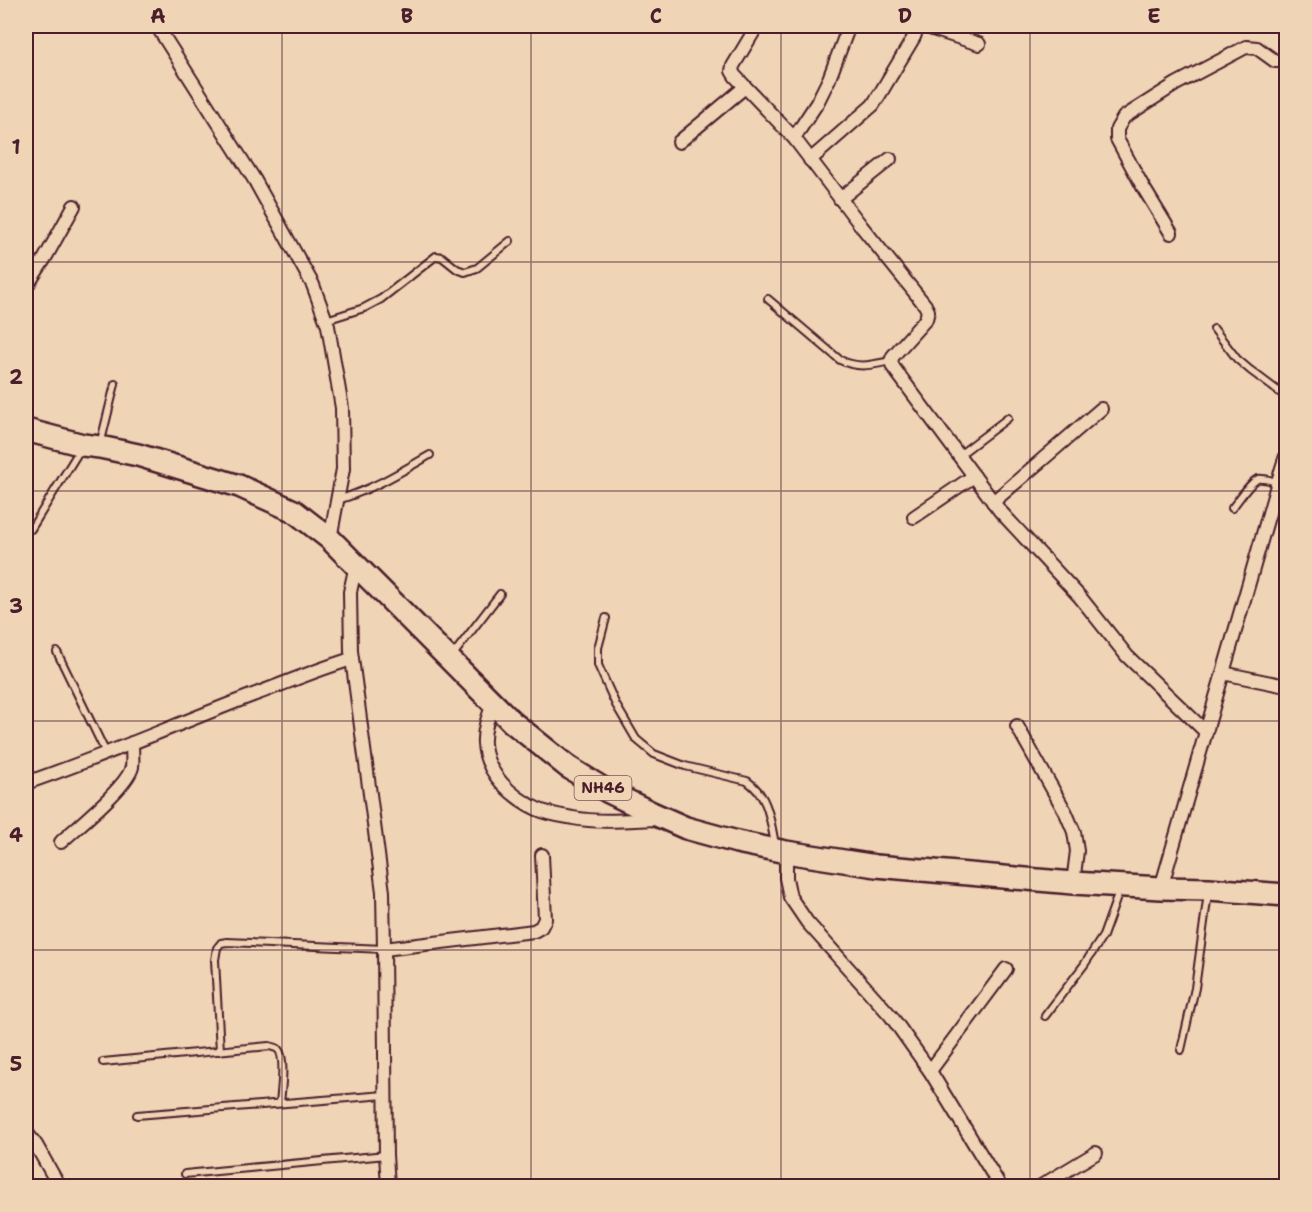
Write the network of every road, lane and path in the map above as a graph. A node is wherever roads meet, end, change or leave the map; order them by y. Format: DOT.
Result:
graph roads {
  1 [pos="157,26"];
  2 [pos="758,26"];
  3 [pos="849,26"];
  4 [pos="920,26"];
  5 [pos="979,44"];
  6 [pos="1287,62"];
  7 [pos="745,87"];
  8 [pos="794,138"];
  9 [pos="679,142"];
  10 [pos="890,159"];
  11 [pos="810,160"];
  12 [pos="840,199"];
  13 [pos="74,206"];
  14 [pos="1171,233"];
  15 [pos="510,241"];
  16 [pos="26,287"];
  17 [pos="768,299"];
  18 [pos="326,320"];
  19 [pos="1214,329"];
  20 [pos="891,361"];
  21 [pos="115,384"];
  22 [pos="1287,397"];
  23 [pos="1101,409"];
  24 [pos="1008,418"];
  25 [pos="26,430"];
  26 [pos="91,446"];
  27 [pos="430,455"];
  28 [pos="958,456"];
  29 [pos="1287,456"];
  30 [pos="974,476"];
  31 [pos="1278,482"];
  32 [pos="338,500"];
  33 [pos="993,502"];
  34 [pos="1232,508"];
  35 [pos="914,517"];
  36 [pos="31,529"];
  37 [pos="330,539"];
  38 [pos="356,565"];
  39 [pos="500,594"];
  40 [pos="606,618"];
  41 [pos="57,652"];
  42 [pos="352,659"];
  43 [pos="450,660"];
  44 [pos="1222,673"];
  45 [pos="1287,686"];
  46 [pos="493,704"];
  47 [pos="1017,726"];
  48 [pos="1206,732"];
  49 [pos="132,743"];
  50 [pos="106,753"];
  51 [pos="26,783"];
  52 [pos="667,819"];
  53 [pos="61,842"];
  54 [pos="781,851"];
  55 [pos="542,855"];
  56 [pos="1073,883"];
  57 [pos="1121,886"];
  58 [pos="1161,888"];
  59 [pos="1209,889"];
  60 [pos="1287,895"];
  61 [pos="384,949"];
  62 [pos="1006,969"];
  63 [pos="1045,1017"];
  64 [pos="1181,1050"];
  65 [pos="220,1051"];
  66 [pos="103,1062"];
  67 [pos="930,1071"];
  68 [pos="385,1095"];
  69 [pos="280,1103"];
  70 [pos="138,1115"];
  71 [pos="26,1132"];
  72 [pos="1096,1153"];
  73 [pos="386,1155"];
  74 [pos="185,1174"];
  75 [pos="59,1186"];
  76 [pos="388,1186"];
  77 [pos="998,1186"];
  78 [pos="1041,1186"];
  1 -- 18 [label="street"];
  2 -- 7 [label="street"];
  3 -- 8 [label="street"];
  4 -- 5 [label="street"];
  4 -- 11 [label="street"];
  6 -- 14 [label="street"];
  7 -- 8 [label="street"];
  7 -- 9 [label="street"];
  8 -- 11 [label="street"];
  10 -- 12 [label="street"];
  11 -- 12 [label="street"];
  12 -- 20 [label="street"];
  13 -- 16 [label="street"];
  15 -- 18 [label="lane"];
  17 -- 20 [label="lane"];
  18 -- 32 [label="street"];
  19 -- 22 [label="lane"];
  20 -- 28 [label="street"];
  21 -- 26 [label="lane"];
  23 -- 33 [label="street"];
  24 -- 28 [label="lane"];
  25 -- 26 [label="highway, NH46"];
  26 -- 36 [label="lane"];
  26 -- 37 [label="highway, NH46"];
  27 -- 32 [label="lane"];
  28 -- 30 [label="street"];
  29 -- 31 [label="street"];
  30 -- 33 [label="street"];
  30 -- 35 [label="street"];
  31 -- 34 [label="lane"];
  31 -- 44 [label="street"];
  32 -- 37 [label="street"];
  33 -- 48 [label="street"];
  37 -- 38 [label="highway, NH46"];
  38 -- 42 [label="street"];
  38 -- 43 [label="highway, NH46"];
  39 -- 43 [label="lane"];
  40 -- 54 [label="lane"];
  41 -- 50 [label="lane"];
  42 -- 49 [label="street"];
  42 -- 61 [label="street"];
  43 -- 46 [label="highway, NH46"];
  44 -- 45 [label="street"];
  44 -- 48 [label="street"];
  46 -- 52 [label="highway, NH46"];
  46 -- 52 [label="street"];
  47 -- 56 [label="street"];
  48 -- 58 [label="street"];
  49 -- 50 [label="street"];
  49 -- 53 [label="street"];
  50 -- 51 [label="street"];
  52 -- 54 [label="highway, NH46"];
  54 -- 56 [label="highway, NH46"];
  54 -- 67 [label="street"];
  55 -- 61 [label="street"];
  56 -- 57 [label="highway, NH46"];
  57 -- 58 [label="highway, NH46"];
  57 -- 63 [label="lane"];
  58 -- 59 [label="highway, NH46"];
  59 -- 60 [label="highway, NH46"];
  59 -- 64 [label="lane"];
  61 -- 65 [label="lane"];
  61 -- 68 [label="street"];
  62 -- 67 [label="street"];
  65 -- 66 [label="lane"];
  65 -- 69 [label="lane"];
  67 -- 77 [label="street"];
  68 -- 69 [label="lane"];
  68 -- 73 [label="street"];
  69 -- 70 [label="lane"];
  71 -- 75 [label="street"];
  72 -- 78 [label="street"];
  73 -- 74 [label="lane"];
  73 -- 76 [label="street"];
}
